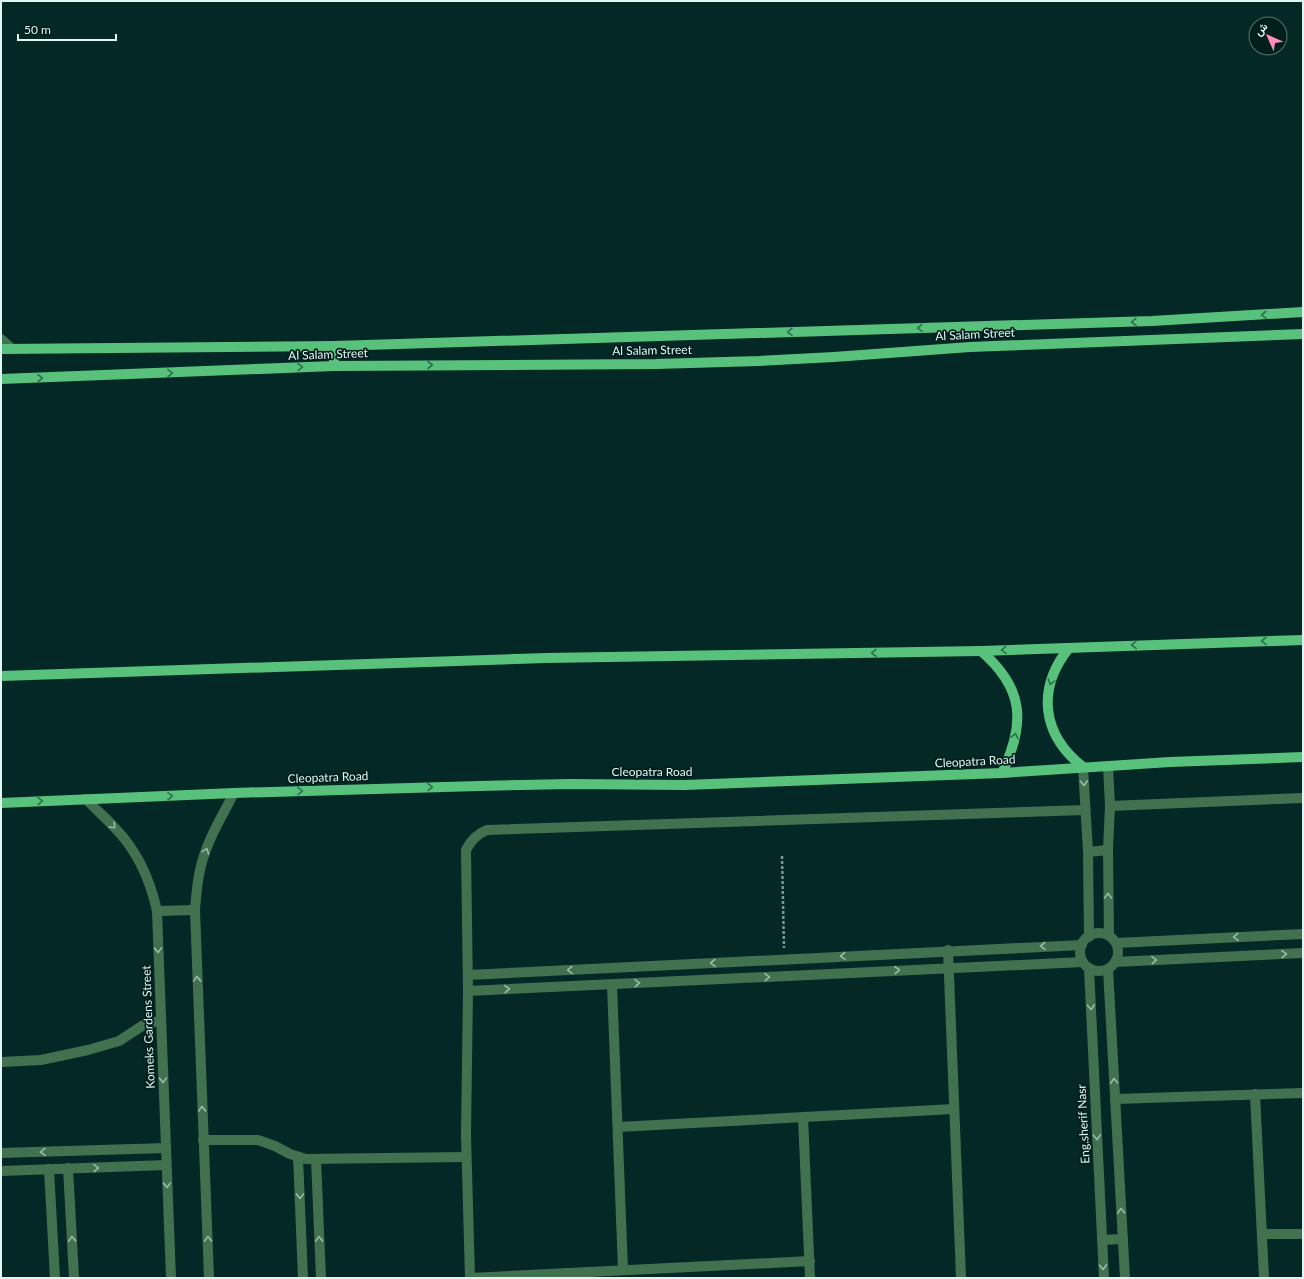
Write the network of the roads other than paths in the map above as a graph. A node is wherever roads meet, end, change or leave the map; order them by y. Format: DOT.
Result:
graph roads {
  1 [pos="1303,312"];
  2 [pos="1303,334"];
  3 [pos="1,339"];
  4 [pos="334,346"];
  5 [pos="1,349"];
  6 [pos="12,349"];
  7 [pos="334,366"];
  8 [pos="1,379"];
  9 [pos="1303,640"];
  10 [pos="1069,648"];
  11 [pos="981,651"];
  12 [pos="1,676"];
  13 [pos="1303,757"];
  14 [pos="1108,766"];
  15 [pos="1083,767"];
  16 [pos="1002,773"];
  17 [pos="234,793"];
  18 [pos="1303,798"];
  19 [pos="86,799"];
  20 [pos="1,803"];
  21 [pos="1110,806"];
  22 [pos="1085,810"];
  23 [pos="1108,850"];
  24 [pos="1088,852"];
  25 [pos="195,910"];
  26 [pos="157,911"];
  27 [pos="1303,934"];
  28 [pos="1112,939"];
  29 [pos="1085,941"];
  30 [pos="948,950"];
  31 [pos="1303,953"];
  32 [pos="1086,965"];
  33 [pos="1112,966"];
  34 [pos="594,968"];
  35 [pos="949,968"];
  36 [pos="468,975"];
  37 [pos="594,985"];
  38 [pos="612,985"];
  39 [pos="468,991"];
  40 [pos="161,1021"];
  41 [pos="2,1062"];
  42 [pos="1303,1093"];
  43 [pos="1255,1094"];
  44 [pos="1115,1098"];
  45 [pos="954,1109"];
  46 [pos="803,1117"];
  47 [pos="618,1127"];
  48 [pos="204,1140"];
  49 [pos="166,1148"];
  50 [pos="1,1153"];
  51 [pos="298,1157"];
  52 [pos="466,1157"];
  53 [pos="316,1159"];
  54 [pos="166,1165"];
  55 [pos="68,1168"];
  56 [pos="49,1169"];
  57 [pos="1,1170"];
  58 [pos="1262,1234"];
  59 [pos="1303,1234"];
  60 [pos="1123,1239"];
  61 [pos="1102,1240"];
  62 [pos="810,1261"];
  63 [pos="623,1270"];
  64 [pos="55,1278"];
  65 [pos="74,1278"];
  66 [pos="171,1278"];
  67 [pos="209,1278"];
  68 [pos="303,1278"];
  69 [pos="321,1278"];
  70 [pos="470,1278"];
  71 [pos="810,1278"];
  72 [pos="961,1278"];
  73 [pos="1104,1278"];
  74 [pos="1125,1278"];
  75 [pos="1264,1278"];
  1 -- 4 [label="main road, Al Salam Street, one-way"];
  7 -- 2 [label="main road, Al Salam Street, one-way"];
  3 -- 6 [label="street"];
  4 -- 6 [label="main road, Al Salam Street"];
  4 -- 7 [label="main road"];
  5 -- 6 [label="main road, Al Salam Street"];
  8 -- 7 [label="main road, Al Salam Street, one-way"];
  9 -- 10 [label="main road, one-way"];
  10 -- 11 [label="main road, one-way"];
  10 -- 15 [label="main road, one-way"];
  11 -- 12 [label="main road, one-way"];
  16 -- 11 [label="main road, one-way"];
  13 -- 14 [label="main road, Cleopatra Road"];
  14 -- 15 [label="main road, Cleopatra Road"];
  14 -- 21 [label="street"];
  15 -- 16 [label="main road, Cleopatra Road"];
  15 -- 22 [label="street, one-way"];
  17 -- 16 [label="main road, Cleopatra Road, one-way"];
  19 -- 17 [label="main road, Cleopatra Road, one-way"];
  25 -- 17 [label="street, one-way"];
  18 -- 21 [label="street"];
  20 -- 19 [label="main road, Cleopatra Road, one-way"];
  19 -- 26 [label="street, Komeks Gardens Street, one-way"];
  21 -- 23 [label="street"];
  22 -- 24 [label="street"];
  22 -- 36 [label="street"];
  23 -- 24 [label="street"];
  28 -- 23 [label="street, one-way"];
  24 -- 29 [label="street"];
  25 -- 26 [label="street"];
  48 -- 25 [label="street, one-way"];
  26 -- 40 [label="street, Komeks Gardens Street, one-way"];
  27 -- 28 [label="street, one-way"];
  28 -- 29 [label="street"];
  28 -- 33 [label="street"];
  29 -- 30 [label="street, one-way"];
  29 -- 32 [label="street"];
  30 -- 34 [label="street, one-way"];
  30 -- 35 [label="street"];
  33 -- 31 [label="street, one-way"];
  32 -- 33 [label="street"];
  32 -- 35 [label="street"];
  32 -- 61 [label="street, Eng.sherif Nasr, one-way"];
  44 -- 33 [label="street, one-way"];
  34 -- 36 [label="street, one-way"];
  34 -- 37 [label="street"];
  38 -- 35 [label="street, one-way"];
  35 -- 45 [label="street"];
  36 -- 39 [label="street"];
  37 -- 38 [label="street"];
  39 -- 37 [label="street, one-way"];
  38 -- 47 [label="street"];
  39 -- 52 [label="street"];
  40 -- 41 [label="street"];
  40 -- 49 [label="street, Komeks Gardens Street, one-way"];
  42 -- 43 [label="street"];
  43 -- 44 [label="street"];
  43 -- 58 [label="street"];
  60 -- 44 [label="street, one-way"];
  45 -- 46 [label="street"];
  45 -- 72 [label="street"];
  46 -- 47 [label="street"];
  46 -- 62 [label="street"];
  47 -- 63 [label="street"];
  48 -- 51 [label="street"];
  67 -- 48 [label="street, one-way"];
  49 -- 50 [label="street, one-way"];
  49 -- 54 [label="street, Komeks Gardens Street"];
  51 -- 53 [label="street"];
  51 -- 68 [label="street, one-way"];
  52 -- 53 [label="street"];
  52 -- 70 [label="street"];
  69 -- 53 [label="street, one-way"];
  55 -- 54 [label="street, one-way"];
  54 -- 66 [label="street, Komeks Gardens Street, one-way"];
  55 -- 56 [label="street"];
  65 -- 55 [label="street, one-way"];
  56 -- 57 [label="street"];
  56 -- 64 [label="street"];
  58 -- 59 [label="street"];
  58 -- 75 [label="street"];
  60 -- 61 [label="street"];
  60 -- 74 [label="street"];
  61 -- 73 [label="street, Eng.sherif Nasr, one-way"];
  62 -- 63 [label="street"];
  62 -- 71 [label="street"];
  63 -- 70 [label="street"];
}
